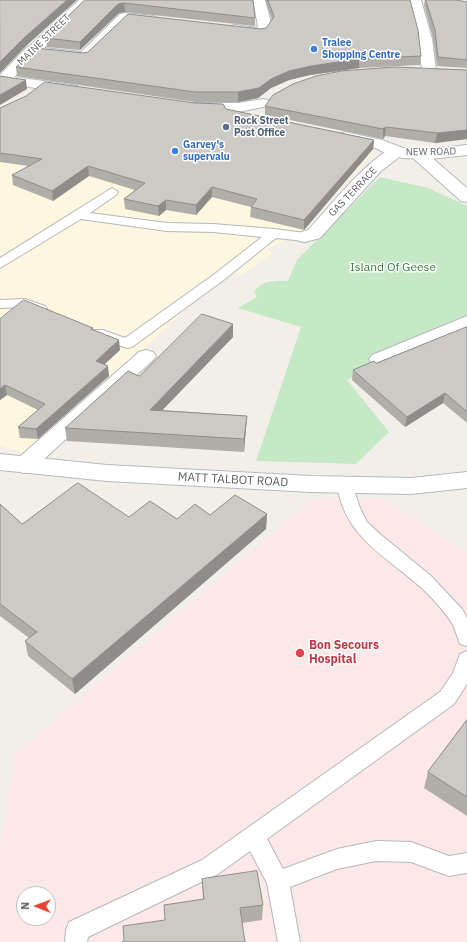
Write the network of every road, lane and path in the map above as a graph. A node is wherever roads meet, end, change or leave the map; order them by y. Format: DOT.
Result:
graph roads {
  1 [pos="86,0"];
  2 [pos="259,0"];
  3 [pos="415,0"];
  4 [pos="164,21"];
  5 [pos="226,28"];
  6 [pos="32,50"];
  7 [pos="414,70"];
  8 [pos="1,80"];
  9 [pos="44,85"];
  10 [pos="83,91"];
  11 [pos="26,98"];
  12 [pos="181,105"];
  13 [pos="220,109"];
  14 [pos="331,134"];
  15 [pos="467,150"];
  16 [pos="396,152"];
  17 [pos="418,154"];
  18 [pos="112,192"];
  19 [pos="467,197"];
  20 [pos="79,215"];
  21 [pos="274,233"];
  22 [pos="309,236"];
  23 [pos="0,264"];
  24 [pos="0,304"];
  25 [pos="52,315"];
  26 [pos="467,322"];
  27 [pos="87,329"];
  28 [pos="146,356"];
  29 [pos="379,359"];
  30 [pos="0,462"];
  31 [pos="24,466"];
  32 [pos="467,480"];
  33 [pos="345,484"];
  34 [pos="467,639"];
  35 [pos="467,659"];
  36 [pos="253,835"];
  37 [pos="467,863"];
  38 [pos="278,881"];
  39 [pos="76,942"];
  40 [pos="288,942"];
  1 -- 6 [label="street, MAINE STREET"];
  2 -- 5 [label="street"];
  3 -- 7 [label="street"];
  4 -- 6 [label="street"];
  6 -- 8 [label="street, MAINE STREET"];
  8 -- 9 [label="street"];
  9 -- 10 [label="street"];
  9 -- 11 [label="street"];
  12 -- 13 [label="street"];
  13 -- 13 [label="street"];
  14 -- 16 [label="street"];
  15 -- 17 [label="street, NEW ROAD"];
  16 -- 17 [label="street, NEW ROAD"];
  16 -- 22 [label="street, GAS TERRACE"];
  17 -- 19 [label="street"];
  18 -- 20 [label="lane"];
  20 -- 21 [label="lane"];
  20 -- 23 [label="lane"];
  21 -- 22 [label="lane"];
  21 -- 27 [label="lane"];
  24 -- 25 [label="lane"];
  26 -- 29 [label="street"];
  28 -- 31 [label="street"];
  30 -- 31 [label="street, MATT TALBOT ROAD"];
  31 -- 33 [label="street, MATT TALBOT ROAD"];
  32 -- 33 [label="street, MATT TALBOT ROAD"];
  33 -- 34 [label="lane"];
  35 -- 36 [label="lane"];
  36 -- 38 [label="lane"];
  36 -- 39 [label="lane"];
  37 -- 38 [label="lane"];
  38 -- 40 [label="lane"];
}
